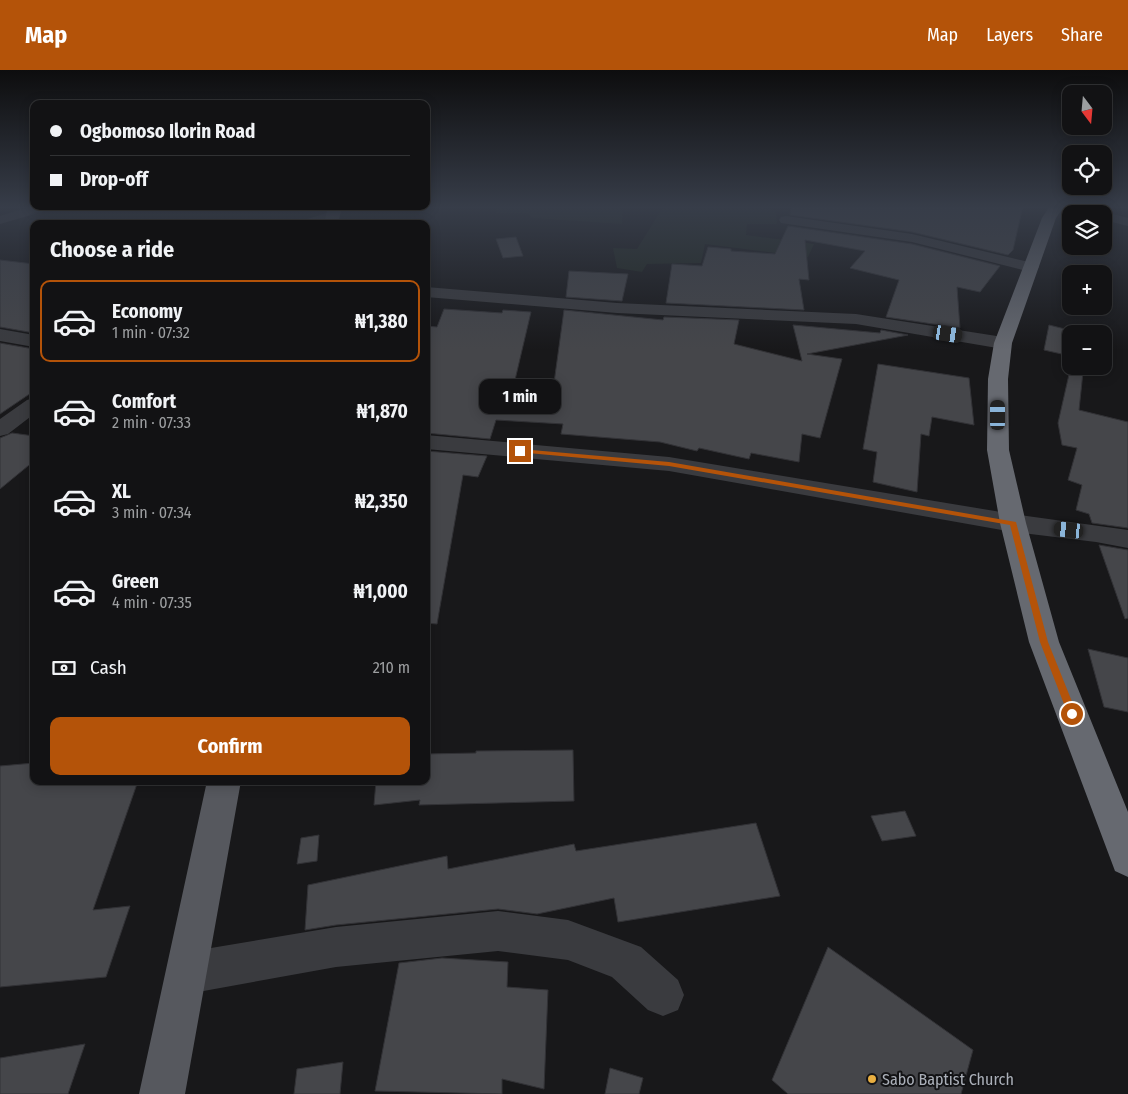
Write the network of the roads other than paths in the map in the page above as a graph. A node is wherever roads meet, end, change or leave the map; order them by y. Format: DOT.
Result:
graph roads {
  1 [pos="977,254"];
  2 [pos="1036,254"];
  3 [pos="1031,267"];
  4 [pos="430,292"];
  5 [pos="0,335"];
  6 [pos="30,340"];
  7 [pos="1003,343"];
  8 [pos="30,407"];
  9 [pos="0,429"];
  10 [pos="430,442"];
  11 [pos="1013,523"];
  12 [pos="1128,539"];
  13 [pos="223,785"];
  14 [pos="1128,858"];
  15 [pos="187,973"];
  16 [pos="663,996"];
  17 [pos="162,1094"];
  1 -- 3 [label="street"];
  2 -- 3 [label="highway"];
  3 -- 7 [label="highway"];
  4 -- 7 [label="street"];
  5 -- 6 [label="street"];
  7 -- 11 [label="highway"];
  8 -- 9 [label="street"];
  10 -- 11 [label="street"];
  11 -- 12 [label="street"];
  11 -- 14 [label="highway"];
  13 -- 15 [label="main road"];
  15 -- 16 [label="street"];
  15 -- 17 [label="main road"];
}
